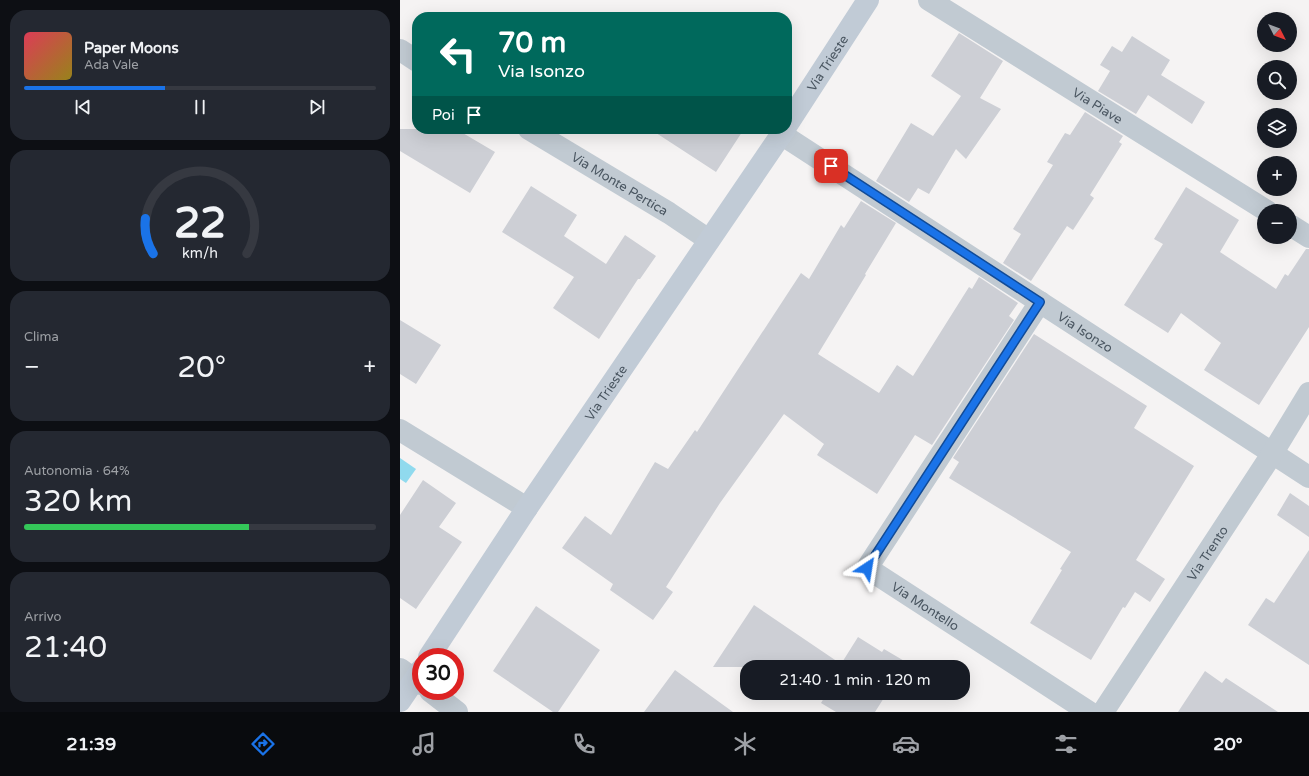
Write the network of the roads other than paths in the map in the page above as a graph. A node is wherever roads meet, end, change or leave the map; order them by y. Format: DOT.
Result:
graph roads {
  1 [pos="868,0"];
  2 [pos="929,0"];
  3 [pos="400,50"];
  4 [pos="412,58"];
  5 [pos="792,118"];
  6 [pos="537,134"];
  7 [pos="781,134"];
  8 [pos="790,134"];
  9 [pos="1257,205"];
  10 [pos="1297,229"];
  11 [pos="1309,237"];
  12 [pos="709,240"];
  13 [pos="1040,302"];
  14 [pos="1309,393"];
  15 [pos="400,430"];
  16 [pos="1272,454"];
  17 [pos="1309,477"];
  18 [pos="527,508"];
  19 [pos="435,648"];
  20 [pos="412,685"];
  21 [pos="442,700"];
  22 [pos="400,701"];
  23 [pos="457,712"];
  24 [pos="1089,712"];
  25 [pos="1103,712"];
  1 -- 5 [label="street, Via Trieste"];
  2 -- 9 [label="street, Via Piave"];
  3 -- 4 [label="street"];
  6 -- 12 [label="street, Via Monte Pertica"];
  7 -- 12 [label="street, Via Trieste"];
  8 -- 13 [label="street, Via Isonzo"];
  10 -- 11 [label="street"];
  12 -- 18 [label="street, Via Trieste"];
  13 -- 16 [label="street, Via Isonzo"];
  13 -- 24 [label="street, Via Montello"];
  14 -- 16 [label="street, Via Trento"];
  15 -- 18 [label="street"];
  16 -- 17 [label="street, Via Isonzo"];
  16 -- 25 [label="street, Via Trento"];
  18 -- 19 [label="street, Via Trieste"];
  20 -- 22 [label="street"];
  21 -- 23 [label="street"];
}
